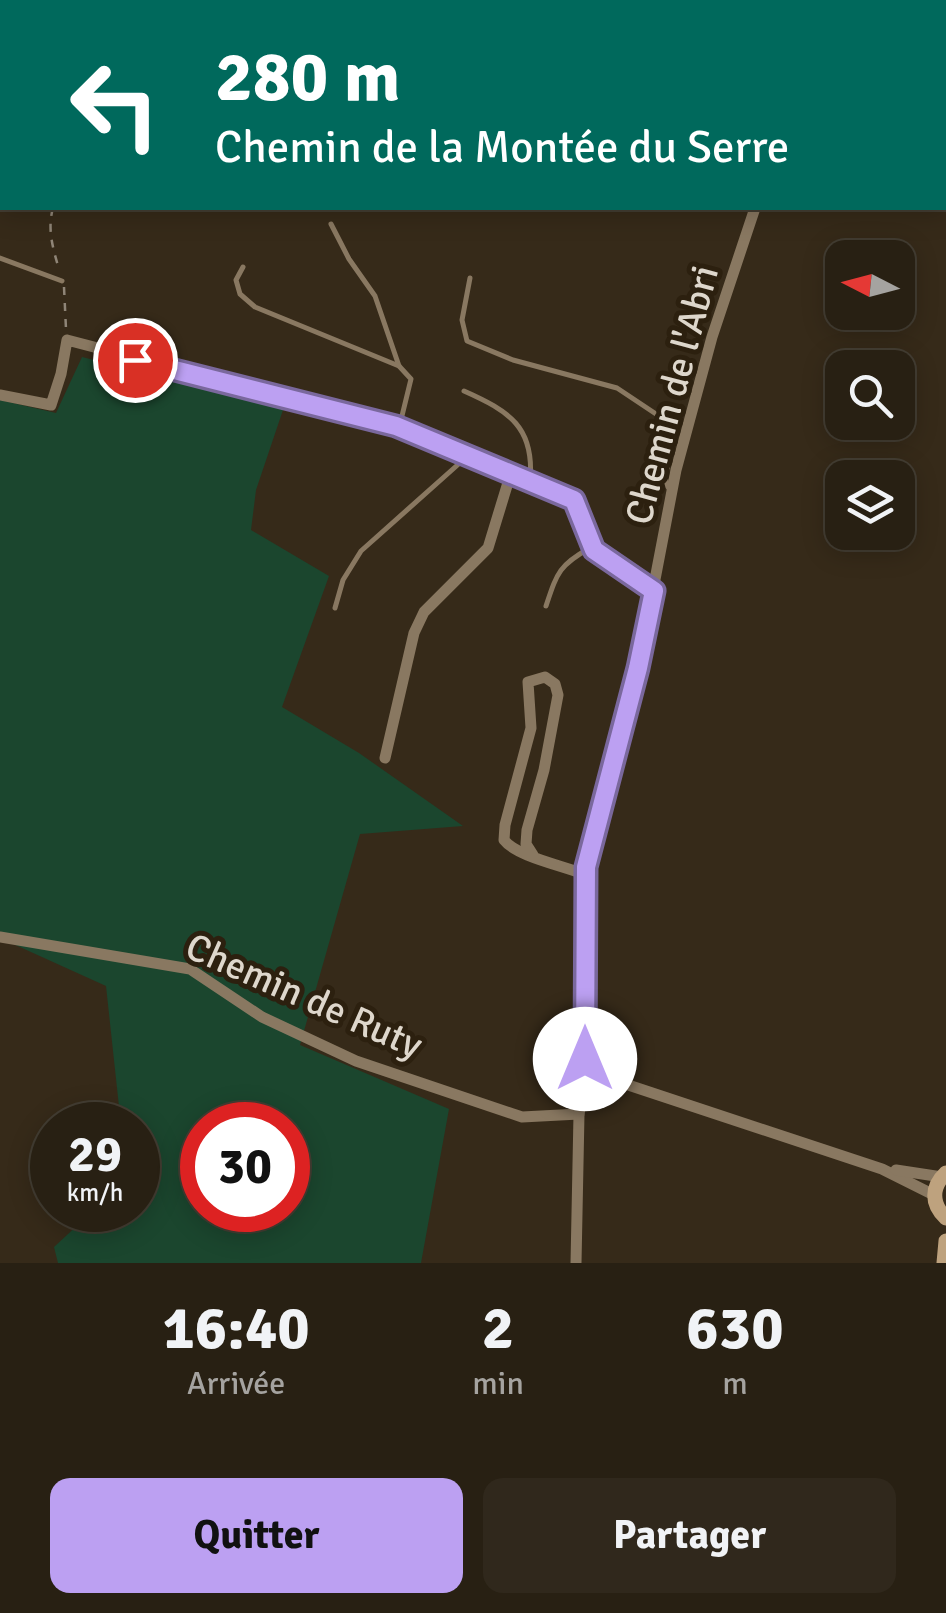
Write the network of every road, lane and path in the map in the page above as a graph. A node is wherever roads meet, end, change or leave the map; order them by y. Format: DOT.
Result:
graph roads {
  1 [pos="754,210"];
  2 [pos="330,224"];
  3 [pos="0,258"];
  4 [pos="243,267"];
  5 [pos="470,278"];
  6 [pos="62,281"];
  7 [pos="399,366"];
  8 [pos="464,391"];
  9 [pos="0,395"];
  10 [pos="398,427"];
  11 [pos="474,459"];
  12 [pos="510,476"];
  13 [pos="530,484"];
  14 [pos="672,499"];
  15 [pos="593,547"];
  16 [pos="654,591"];
  17 [pos="546,606"];
  18 [pos="335,608"];
  19 [pos="385,758"];
  20 [pos="533,855"];
  21 [pos="586,874"];
  22 [pos="0,937"];
  23 [pos="586,1071"];
  24 [pos="579,1114"];
  25 [pos="882,1168"];
  26 [pos="944,1175"];
  27 [pos="934,1195"];
  28 [pos="946,1218"];
  29 [pos="946,1241"];
  30 [pos="576,1263"];
  31 [pos="944,1263"];
  1 -- 14 [label="street, Chemin de l'Abri"];
  2 -- 7 [label="lane"];
  3 -- 6 [label="lane"];
  4 -- 7 [label="lane"];
  5 -- 14 [label="lane"];
  7 -- 10 [label="lane"];
  8 -- 13 [label="lane"];
  9 -- 10 [label="street"];
  10 -- 11 [label="street"];
  11 -- 12 [label="street"];
  11 -- 18 [label="lane"];
  12 -- 13 [label="street"];
  12 -- 19 [label="street"];
  13 -- 15 [label="street"];
  14 -- 16 [label="street, Chemin de l'Abri"];
  15 -- 16 [label="street"];
  15 -- 17 [label="lane"];
  16 -- 21 [label="street, Chemin de l'Abri"];
  20 -- 20 [label="street"];
  20 -- 21 [label="street"];
  21 -- 23 [label="street, Chemin de l'Abri"];
  22 -- 24 [label="street, Chemin de Ruty"];
  23 -- 24 [label="street, Chemin de l'Abri"];
  23 -- 25 [label="street"];
  24 -- 30 [label="street, Chemin de l'Abri"];
  25 -- 26 [label="street"];
  25 -- 27 [label="street"];
  26 -- 27 [label="main road"];
  27 -- 28 [label="main road"];
  29 -- 31 [label="main road"];
}
